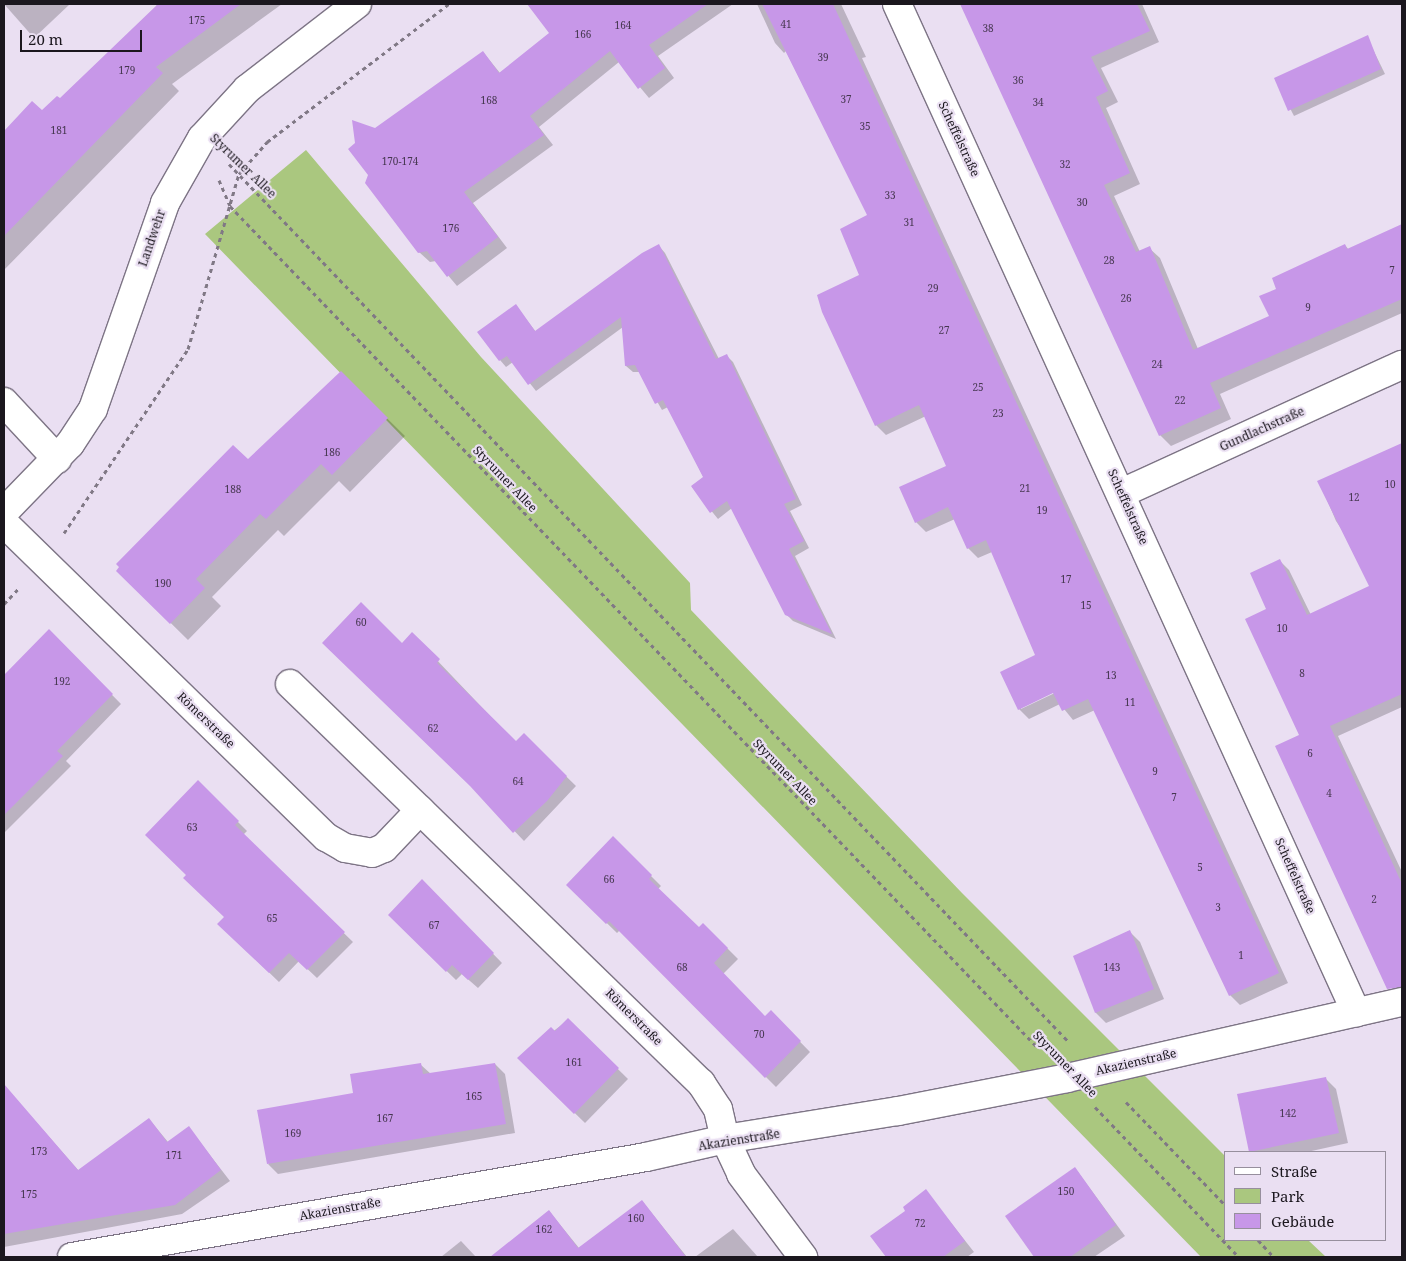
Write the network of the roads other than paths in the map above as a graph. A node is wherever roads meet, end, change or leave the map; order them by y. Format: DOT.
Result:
graph roads {
  1 [pos="357,4"];
  2 [pos="897,4"];
  3 [pos="1402,365"];
  4 [pos="4,402"];
  5 [pos="57,458"];
  6 [pos="1122,493"];
  7 [pos="4,512"];
  8 [pos="4,523"];
  9 [pos="290,684"];
  10 [pos="420,810"];
  11 [pos="1402,1002"];
  12 [pos="1356,1012"];
  13 [pos="725,1139"];
  14 [pos="76,1257"];
  15 [pos="803,1257"];
  1 -- 5 [label="street, Landwehr"];
  2 -- 6 [label="street, Scheffelstraße"];
  3 -- 6 [label="street, Gundlachstraße"];
  4 -- 5 [label="street"];
  5 -- 7 [label="street, Landwehr"];
  6 -- 12 [label="street, Scheffelstraße"];
  8 -- 10 [label="street, Römerstraße"];
  9 -- 10 [label="street, Römerstraße"];
  10 -- 13 [label="street, Römerstraße"];
  11 -- 12 [label="street, Akazienstraße"];
  12 -- 13 [label="street, Akazienstraße"];
  13 -- 14 [label="street, Akazienstraße"];
  13 -- 15 [label="street, Römerstraße"];
}
